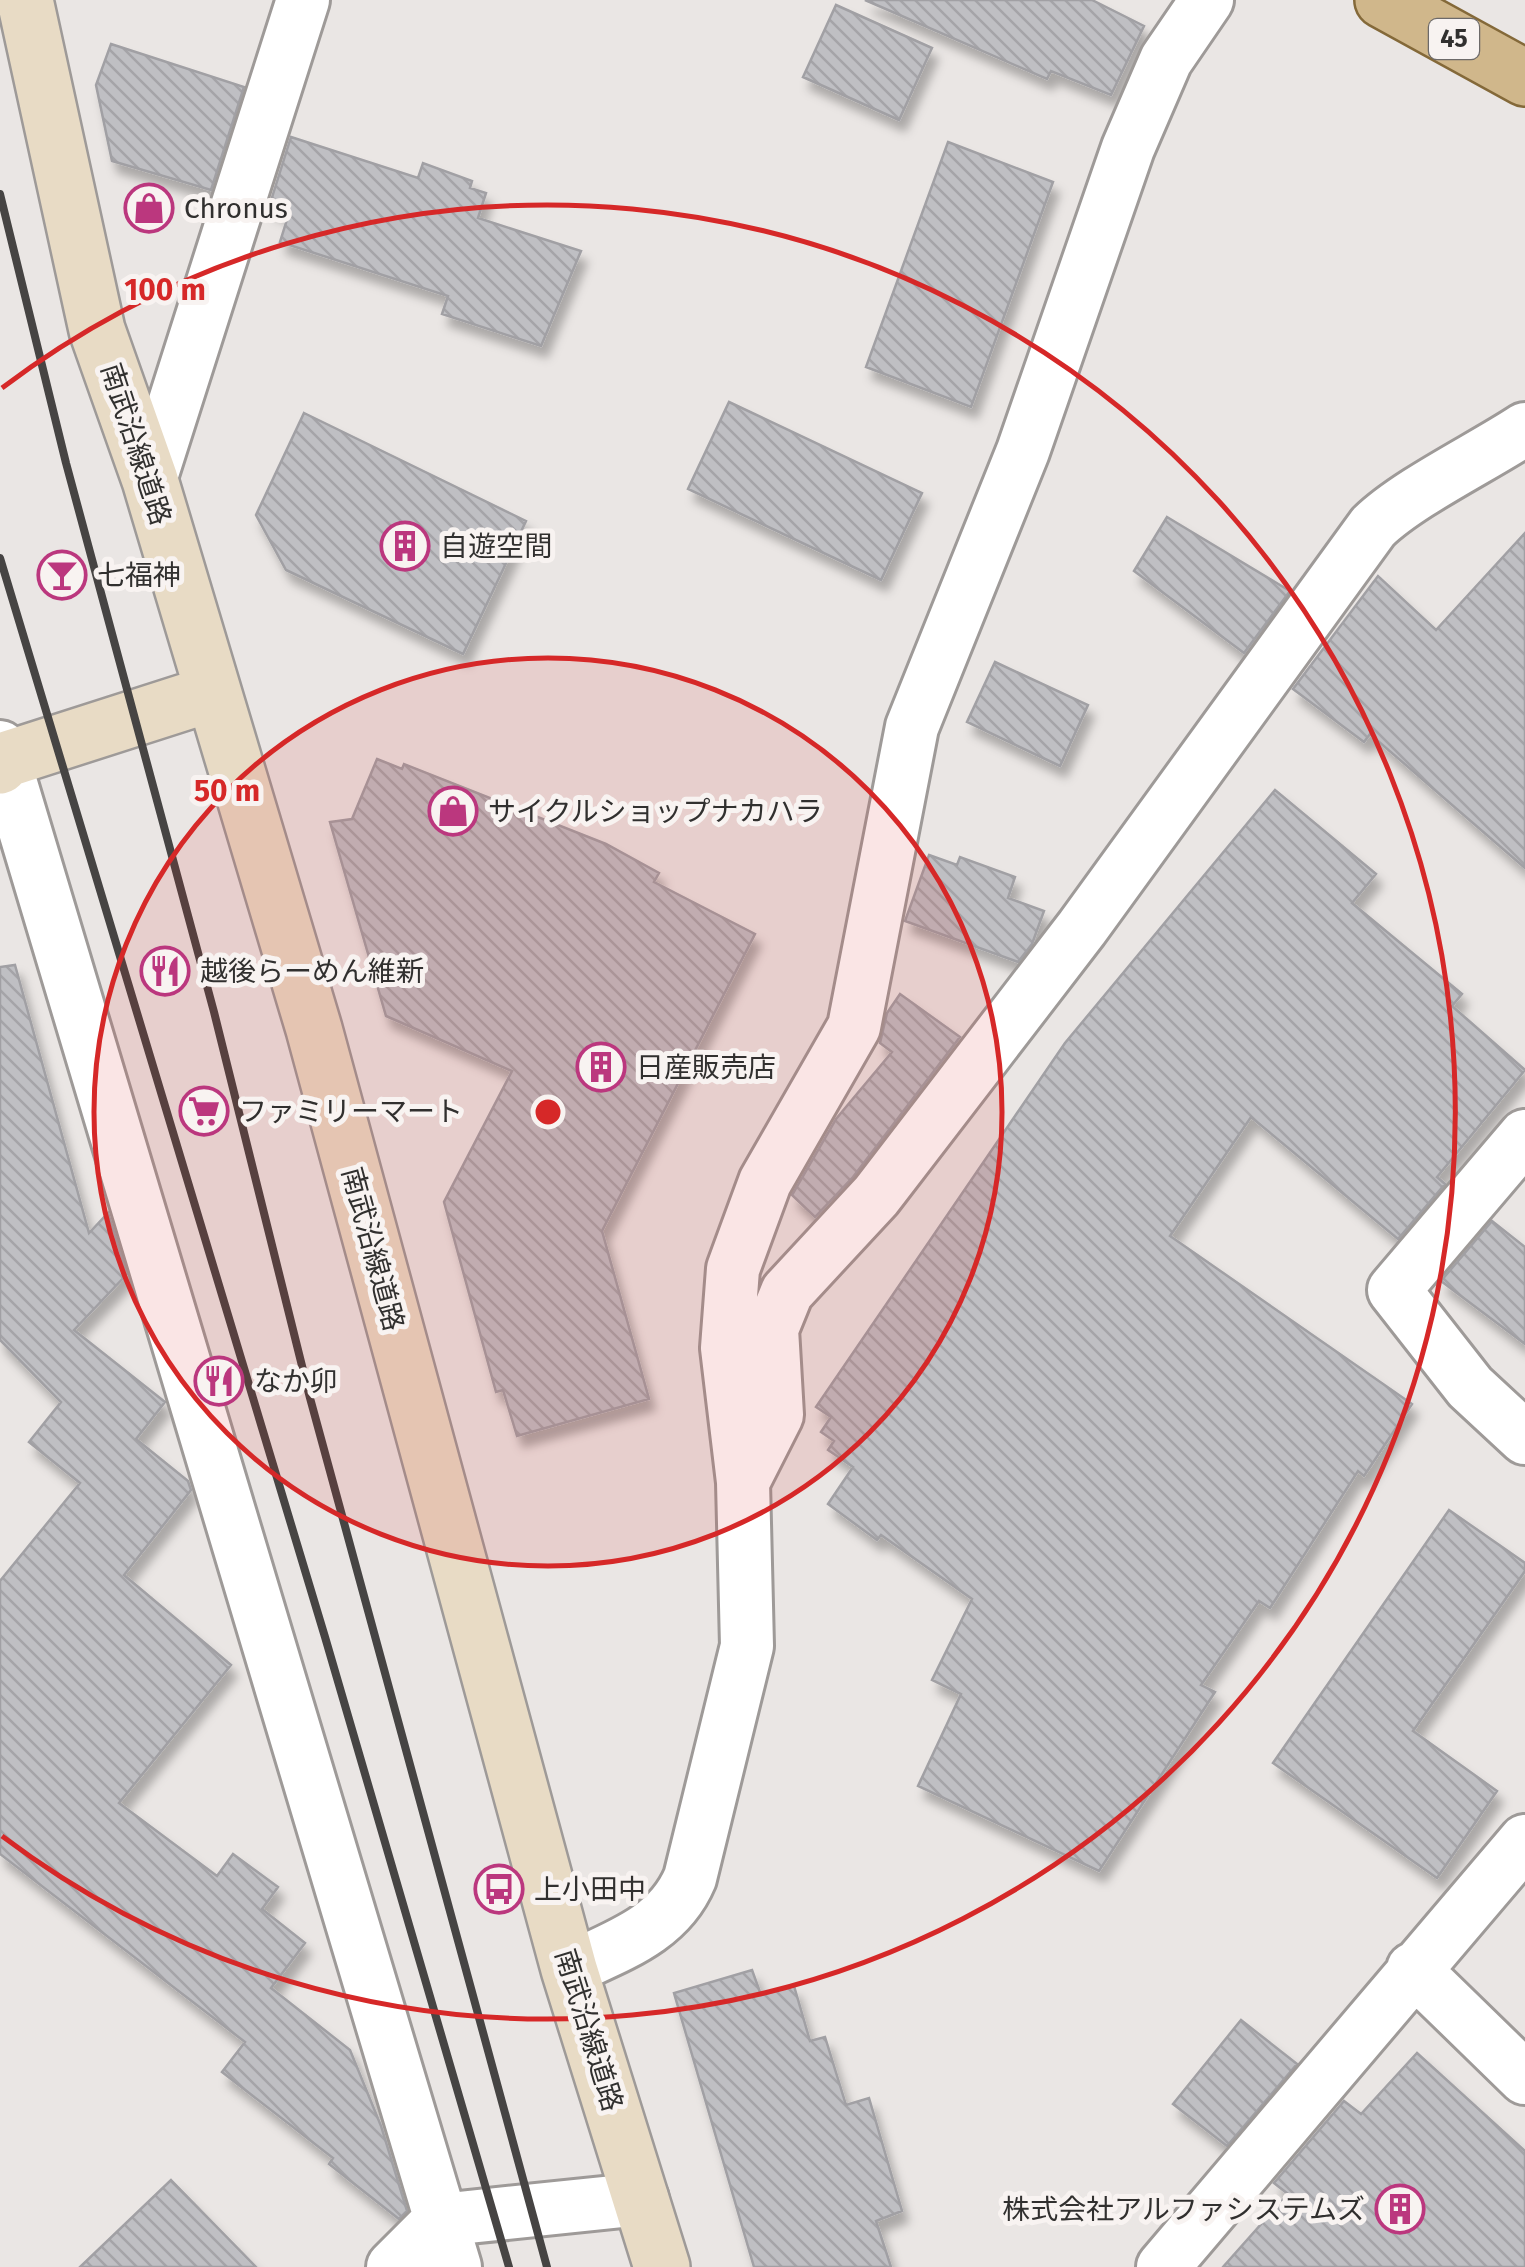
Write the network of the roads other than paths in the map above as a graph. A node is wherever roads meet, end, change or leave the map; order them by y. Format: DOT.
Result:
graph roads {
  1 [pos="25,0"];
  2 [pos="303,0"];
  3 [pos="1207,0"];
  4 [pos="1384,0"];
  5 [pos="1525,78"];
  6 [pos="1525,429"];
  7 [pos="150,480"];
  8 [pos="213,693"];
  9 [pos="1,758"];
  10 [pos="1525,1136"];
  11 [pos="1525,1438"];
  12 [pos="743,1482"];
  13 [pos="1525,1841"];
  14 [pos="1413,1969"];
  15 [pos="569,1970"];
  16 [pos="1525,2078"];
  17 [pos="642,2199"];
  18 [pos="447,2244"];
  19 [pos="393,2267"];
  20 [pos="662,2267"];
  21 [pos="1163,2267"];
  1 -- 7 [label="street, 南武沿線道路"];
  2 -- 7 [label="street"];
  3 -- 12 [label="street"];
  4 -- 5 [label="main road, 45"];
  6 -- 12 [label="street"];
  7 -- 8 [label="street, 南武沿線道路"];
  8 -- 9 [label="street"];
  8 -- 15 [label="street, 南武沿線道路"];
  9 -- 18 [label="street"];
  10 -- 11 [label="street"];
  12 -- 15 [label="street"];
  13 -- 14 [label="street"];
  14 -- 16 [label="street"];
  14 -- 21 [label="street"];
  15 -- 17 [label="street, 南武沿線道路"];
  17 -- 18 [label="street"];
  17 -- 20 [label="street, 南武沿線道路"];
  18 -- 19 [label="street"];
}
